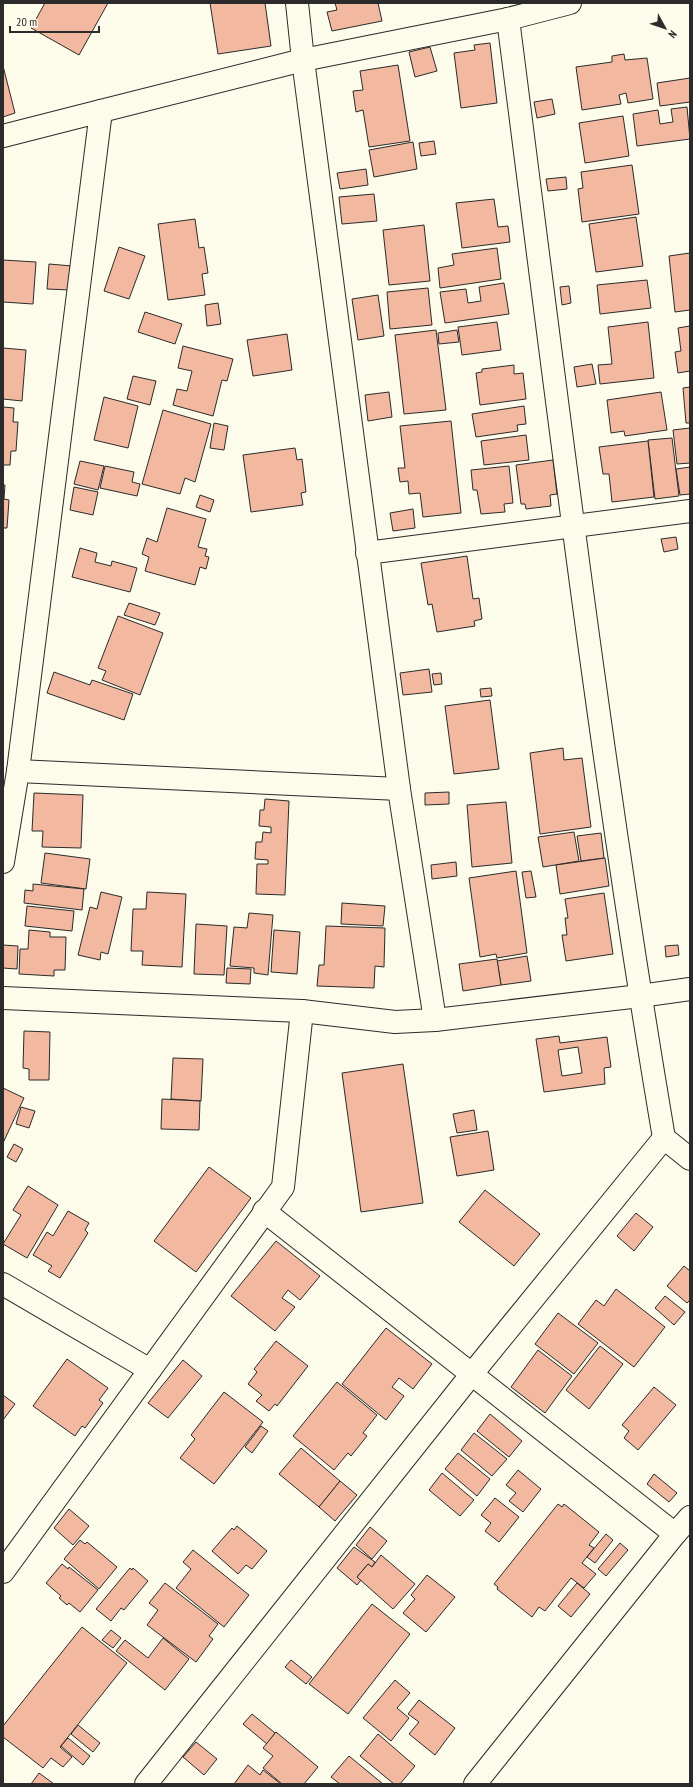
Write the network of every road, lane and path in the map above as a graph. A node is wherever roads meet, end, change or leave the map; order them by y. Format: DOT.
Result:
graph roads {
  1 [pos="297,3"];
  2 [pos="570,3"];
  3 [pos="508,18"];
  4 [pos="303,60"];
  5 [pos="101,111"];
  6 [pos="3,136"];
  7 [pos="690,511"];
  8 [pos="573,527"];
  9 [pos="367,553"];
  10 [pos="18,771"];
  11 [pos="399,789"];
  12 [pos="3,862"];
  13 [pos="690,989"];
  14 [pos="640,996"];
  15 [pos="3,998"];
  16 [pos="302,1012"];
  17 [pos="435,1020"];
  18 [pos="664,1138"];
  19 [pos="690,1159"];
  20 [pos="264,1212"];
  21 [pos="3,1284"];
  22 [pos="150,1370"];
  23 [pos="471,1375"];
  24 [pos="690,1517"];
  25 [pos="674,1534"];
  26 [pos="7,1558"];
  27 [pos="146,1784"];
  28 [pos="475,1784"];
  1 -- 4 [label="street"];
  2 -- 3 [label="street"];
  3 -- 4 [label="street"];
  3 -- 8 [label="street"];
  4 -- 5 [label="street"];
  4 -- 9 [label="street"];
  5 -- 6 [label="street"];
  5 -- 10 [label="street"];
  7 -- 8 [label="street"];
  8 -- 9 [label="street"];
  8 -- 14 [label="street"];
  9 -- 11 [label="street"];
  10 -- 11 [label="street"];
  10 -- 12 [label="street"];
  11 -- 17 [label="street"];
  13 -- 14 [label="street"];
  14 -- 17 [label="street"];
  14 -- 18 [label="street"];
  15 -- 16 [label="street"];
  16 -- 17 [label="street"];
  16 -- 20 [label="street"];
  18 -- 19 [label="street"];
  18 -- 23 [label="street"];
  20 -- 22 [label="street"];
  20 -- 23 [label="street"];
  21 -- 22 [label="street"];
  22 -- 26 [label="street"];
  23 -- 25 [label="street"];
  23 -- 27 [label="street"];
  24 -- 25 [label="street"];
  25 -- 28 [label="street"];
}
